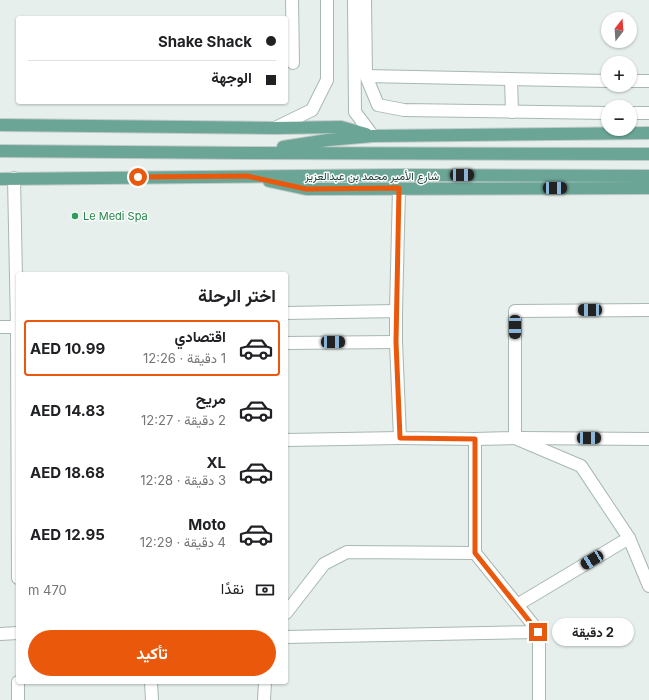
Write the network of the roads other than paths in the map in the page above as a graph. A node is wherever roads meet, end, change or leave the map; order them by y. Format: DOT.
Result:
graph roads {
  1 [pos="292,0"];
  2 [pos="327,0"];
  3 [pos="354,0"];
  4 [pos="366,0"];
  5 [pos="293,63"];
  6 [pos="366,76"];
  7 [pos="511,79"];
  8 [pos="601,81"];
  9 [pos="637,81"];
  10 [pos="649,81"];
  11 [pos="512,112"];
  12 [pos="601,113"];
  13 [pos="637,113"];
  14 [pos="649,113"];
  15 [pos="0,125"];
  16 [pos="275,128"];
  17 [pos="649,133"];
  18 [pos="373,136"];
  19 [pos="0,152"];
  20 [pos="247,153"];
  21 [pos="649,154"];
  22 [pos="247,176"];
  23 [pos="649,176"];
  24 [pos="0,178"];
  25 [pos="14,178"];
  26 [pos="399,188"];
  27 [pos="649,188"];
  28 [pos="16,277"];
  29 [pos="649,310"];
  30 [pos="396,311"];
  31 [pos="288,313"];
  32 [pos="0,327"];
  33 [pos="16,327"];
  34 [pos="396,342"];
  35 [pos="288,343"];
  36 [pos="400,438"];
  37 [pos="515,438"];
  38 [pos="475,439"];
  39 [pos="649,439"];
  40 [pos="288,440"];
  41 [pos="629,538"];
  42 [pos="475,553"];
  43 [pos="649,586"];
  44 [pos="290,600"];
  45 [pos="517,605"];
  46 [pos="538,632"];
  47 [pos="16,633"];
  48 [pos="0,634"];
  49 [pos="288,637"];
  50 [pos="18,684"];
  51 [pos="152,684"];
  52 [pos="265,684"];
  53 [pos="18,700"];
  54 [pos="152,700"];
  55 [pos="264,700"];
  56 [pos="539,700"];
  1 -- 5 [label="street"];
  2 -- 16 [label="street"];
  3 -- 18 [label="street"];
  4 -- 6 [label="street"];
  6 -- 7 [label="street"];
  6 -- 11 [label="street"];
  7 -- 8 [label="street"];
  7 -- 11 [label="street"];
  9 -- 10 [label="street"];
  11 -- 12 [label="street"];
  13 -- 14 [label="street"];
  15 -- 16 [label="main road"];
  16 -- 18 [label="main road"];
  17 -- 18 [label="main road"];
  18 -- 20 [label="main road"];
  19 -- 20 [label="main road, شارع الأمير محمد بن عبدالعزيز"];
  20 -- 21 [label="main road, شارع الأمير محمد بن عبدالعزيز"];
  22 -- 23 [label="main road, شارع الأمير محمد بن عبدالعزيز"];
  22 -- 25 [label="main road, شارع الأمير محمد بن عبدالعزيز"];
  22 -- 26 [label="main road"];
  24 -- 25 [label="main road, شارع الأمير محمد بن عبدالعزيز"];
  25 -- 28 [label="street"];
  26 -- 27 [label="main road"];
  26 -- 30 [label="street"];
  29 -- 37 [label="street"];
  30 -- 31 [label="street"];
  30 -- 34 [label="street"];
  32 -- 33 [label="street"];
  34 -- 35 [label="street"];
  34 -- 36 [label="street"];
  36 -- 38 [label="street"];
  36 -- 40 [label="street"];
  37 -- 38 [label="street"];
  37 -- 39 [label="street"];
  37 -- 41 [label="street"];
  38 -- 42 [label="street"];
  41 -- 43 [label="street"];
  41 -- 45 [label="street"];
  42 -- 44 [label="street"];
  42 -- 45 [label="street"];
  45 -- 46 [label="street"];
  46 -- 49 [label="street"];
  46 -- 56 [label="street"];
  47 -- 48 [label="street"];
  50 -- 53 [label="street"];
  51 -- 54 [label="street"];
  52 -- 55 [label="street"];
}
